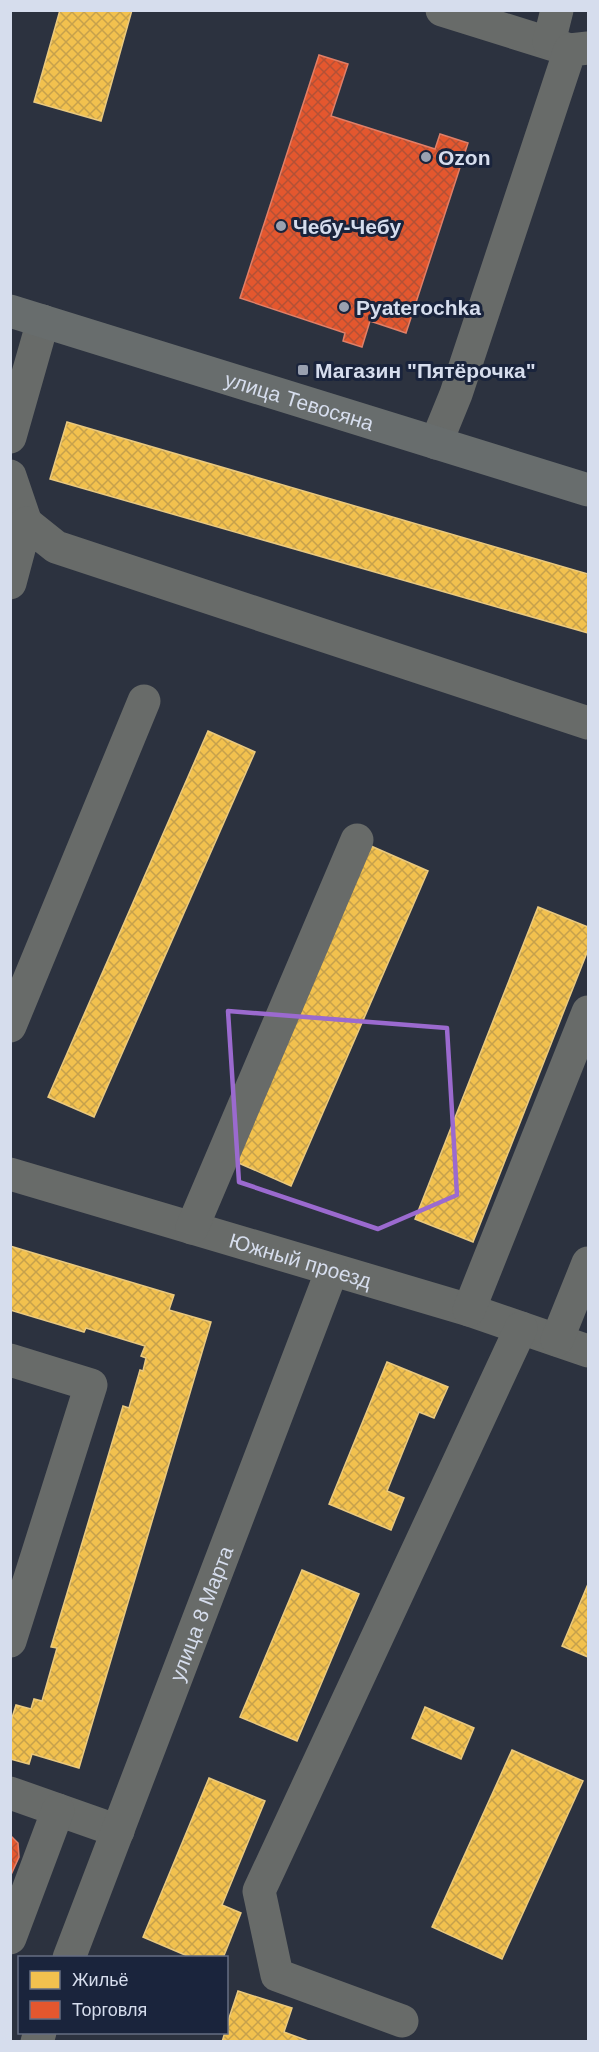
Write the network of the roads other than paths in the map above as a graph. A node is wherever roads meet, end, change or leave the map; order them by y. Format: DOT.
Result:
graph roads {
  1 [pos="442,10"];
  2 [pos="557,10"];
  3 [pos="553,37"];
  4 [pos="10,311"];
  5 [pos="43,321"];
  6 [pos="10,436"];
  7 [pos="436,442"];
  8 [pos="10,476"];
  9 [pos="588,490"];
  10 [pos="26,523"];
  11 [pos="10,583"];
  12 [pos="144,701"];
  13 [pos="588,723"];
  14 [pos="357,840"];
  15 [pos="588,1012"];
  16 [pos="10,1026"];
  17 [pos="10,1174"];
  18 [pos="192,1228"];
  19 [pos="588,1263"];
  20 [pos="332,1270"];
  21 [pos="469,1310"];
  22 [pos="521,1328"];
  23 [pos="557,1340"];
  24 [pos="588,1351"];
  25 [pos="10,1360"];
  26 [pos="10,1641"];
  27 [pos="10,1793"];
  28 [pos="58,1809"];
  29 [pos="118,1831"];
  30 [pos="10,1938"];
  31 [pos="70,1956"];
  32 [pos="402,2021"];
  1 -- 3 [label="street"];
  2 -- 3 [label="street"];
  3 -- 7 [label="street"];
  4 -- 5 [label="main road, улица Тевосяна"];
  5 -- 6 [label="street"];
  5 -- 7 [label="main road, улица Тевосяна"];
  7 -- 9 [label="main road, улица Тевосяна"];
  8 -- 10 [label="street"];
  10 -- 11 [label="street"];
  10 -- 13 [label="street"];
  12 -- 16 [label="street"];
  14 -- 18 [label="street"];
  15 -- 21 [label="street"];
  17 -- 18 [label="street, Южный проезд"];
  18 -- 20 [label="street, Южный проезд"];
  19 -- 23 [label="street"];
  20 -- 21 [label="street, Южный проезд"];
  20 -- 29 [label="street, улица 8 Марта"];
  21 -- 22 [label="street, Южный проезд"];
  22 -- 23 [label="street, Южный проезд"];
  22 -- 32 [label="street"];
  23 -- 24 [label="street, Южный проезд"];
  25 -- 26 [label="street"];
  27 -- 28 [label="street"];
  28 -- 29 [label="street"];
  28 -- 30 [label="street"];
  29 -- 31 [label="street, улица 8 Марта"];
}
